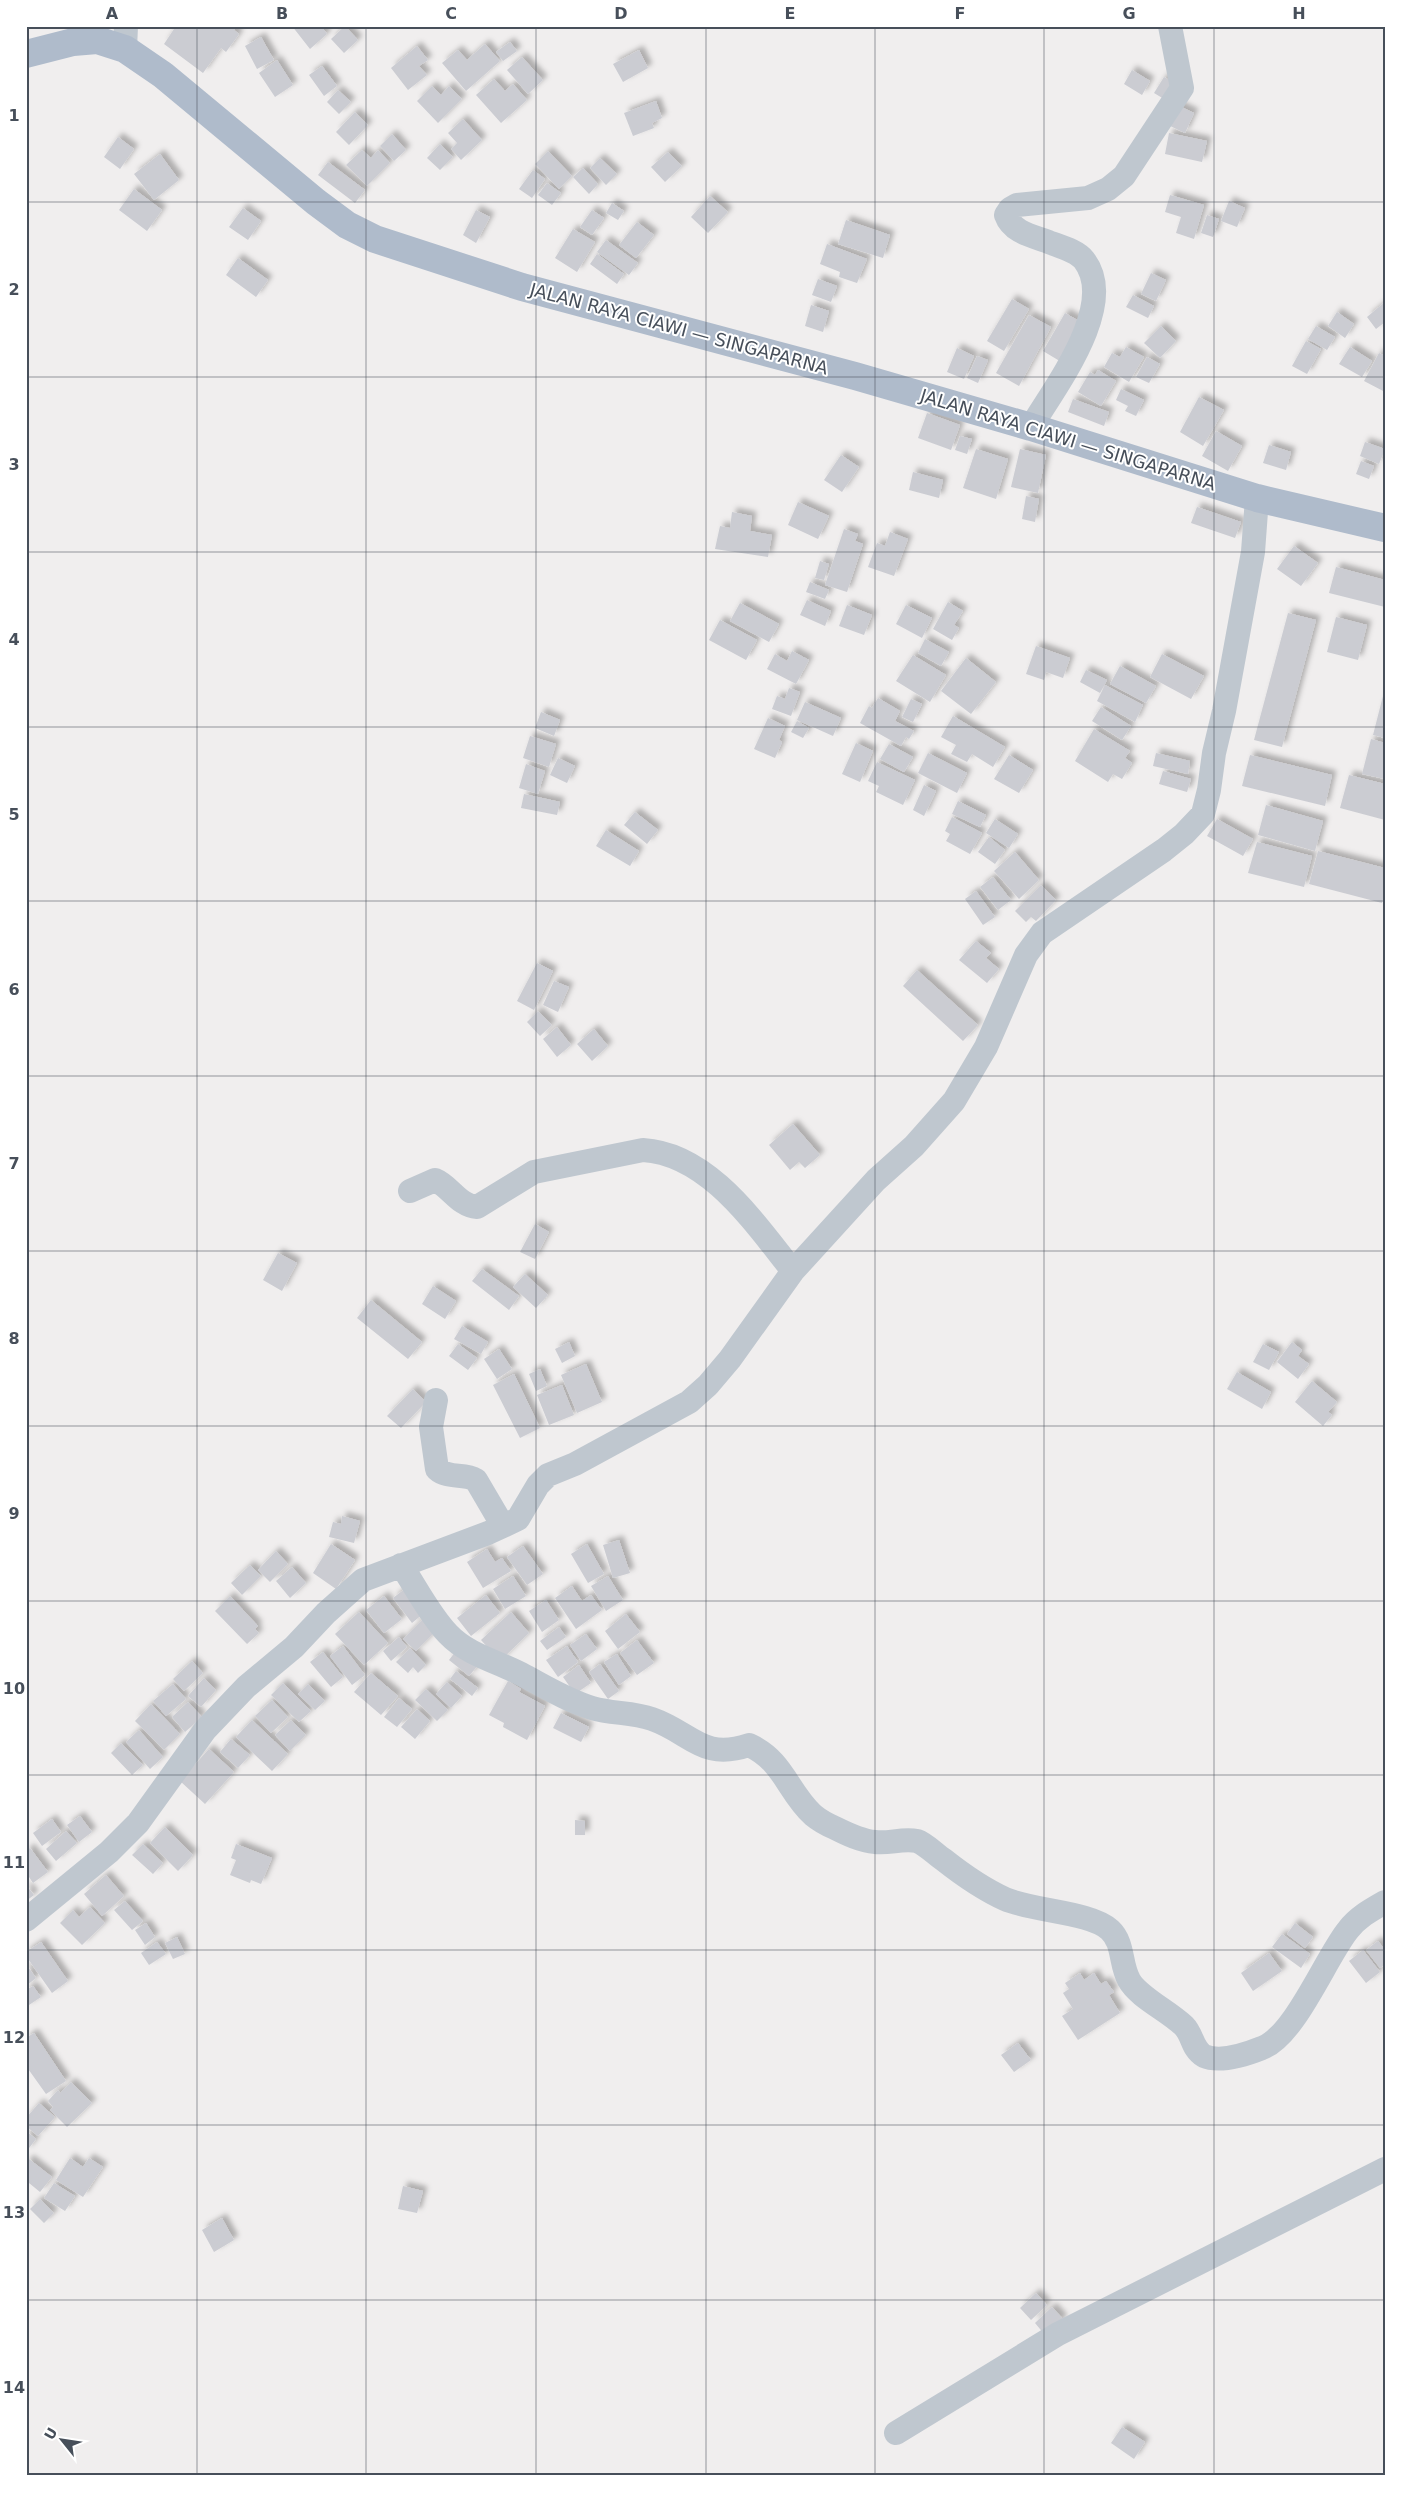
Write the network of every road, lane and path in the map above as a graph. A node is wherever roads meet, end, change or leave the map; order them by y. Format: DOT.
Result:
graph roads {
  1 [pos="1170,26"];
  2 [pos="126,38"];
  3 [pos="26,54"];
  4 [pos="1030,427"];
  5 [pos="1257,498"];
  6 [pos="1385,528"];
  7 [pos="410,1191"];
  8 [pos="793,1271"];
  9 [pos="436,1400"];
  10 [pos="503,1526"];
  11 [pos="402,1564"];
  12 [pos="1385,1902"];
  13 [pos="26,1920"];
  14 [pos="1385,2169"];
  15 [pos="896,2433"];
  1 -- 4 [label="street"];
  2 -- 3 [label="main road, JALAN RAYA CIAWI — SINGAPARNA"];
  2 -- 4 [label="main road, JALAN RAYA CIAWI — SINGAPARNA"];
  4 -- 5 [label="main road, JALAN RAYA CIAWI — SINGAPARNA"];
  5 -- 6 [label="main road, JALAN RAYA CIAWI — SINGAPARNA"];
  5 -- 8 [label="street"];
  7 -- 8 [label="street"];
  8 -- 10 [label="street"];
  9 -- 10 [label="street"];
  10 -- 11 [label="street"];
  11 -- 12 [label="street"];
  11 -- 13 [label="street"];
  14 -- 15 [label="street"];
}
